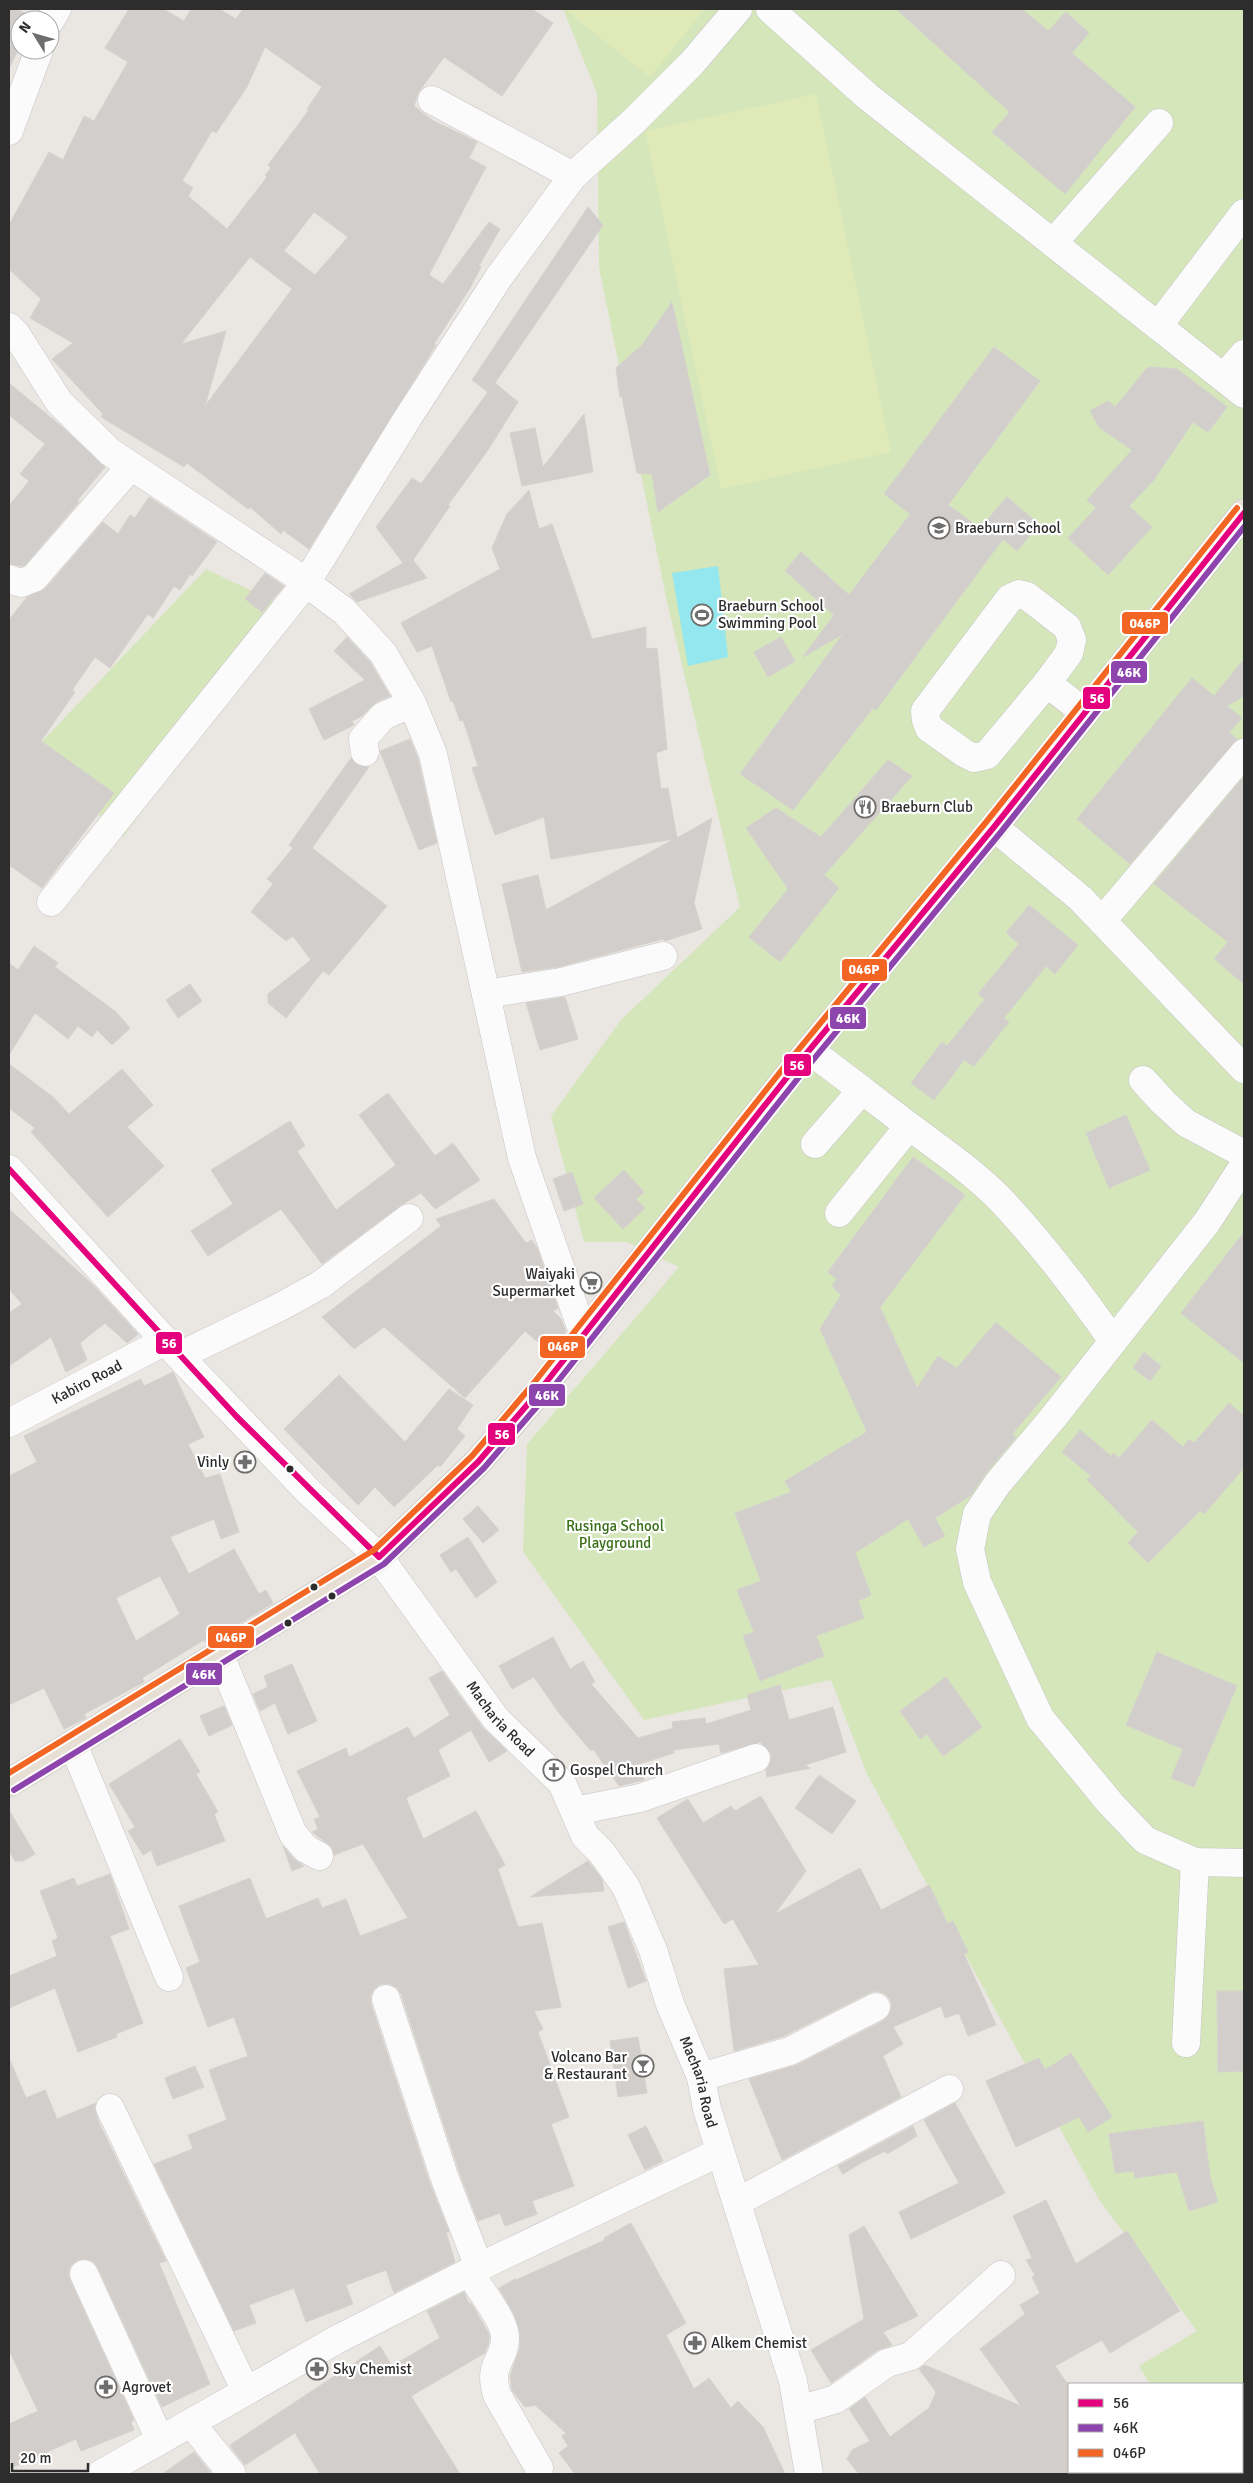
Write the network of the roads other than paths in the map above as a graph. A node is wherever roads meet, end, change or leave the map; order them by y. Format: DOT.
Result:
graph roads {
  1 [pos="738,9"];
  2 [pos="770,9"];
  3 [pos="35,60"];
  4 [pos="432,100"];
  5 [pos="1159,123"];
  6 [pos="9,131"];
  7 [pos="573,176"];
  8 [pos="1244,213"];
  9 [pos="1053,243"];
  10 [pos="1158,326"];
  11 [pos="9,327"];
  12 [pos="1244,354"];
  13 [pos="1234,385"];
  14 [pos="131,466"];
  15 [pos="1244,513"];
  16 [pos="9,579"];
  17 [pos="306,583"];
  18 [pos="1047,683"];
  19 [pos="410,700"];
  20 [pos="1084,712"];
  21 [pos="365,752"];
  22 [pos="1244,754"];
  23 [pos="994,827"];
  24 [pos="52,902"];
  25 [pos="1102,921"];
  26 [pos="663,956"];
  27 [pos="486,994"];
  28 [pos="809,1050"];
  29 [pos="1241,1058"];
  30 [pos="1143,1080"];
  31 [pos="862,1090"];
  32 [pos="909,1126"];
  33 [pos="816,1144"];
  34 [pos="1244,1154"];
  35 [pos="1244,1165"];
  36 [pos="9,1170"];
  37 [pos="839,1213"];
  38 [pos="409,1218"];
  39 [pos="583,1333"];
  40 [pos="1113,1341"];
  41 [pos="172,1348"];
  42 [pos="9,1423"];
  43 [pos="379,1557"];
  44 [pos="220,1654"];
  45 [pos="73,1744"];
  46 [pos="756,1758"];
  47 [pos="9,1783"];
  48 [pos="574,1811"];
  49 [pos="319,1856"];
  50 [pos="1194,1862"];
  51 [pos="1244,1863"];
  52 [pos="169,1977"];
  53 [pos="386,1999"];
  54 [pos="876,2007"];
  55 [pos="1186,2044"];
  56 [pos="701,2077"];
  57 [pos="949,2089"];
  58 [pos="110,2108"];
  59 [pos="720,2152"];
  60 [pos="737,2202"];
  61 [pos="474,2270"];
  62 [pos="84,2274"];
  63 [pos="1001,2275"];
  64 [pos="246,2391"];
  65 [pos="799,2410"];
  66 [pos="190,2423"];
  67 [pos="160,2440"];
  68 [pos="539,2468"];
  69 [pos="101,2474"];
  70 [pos="232,2474"];
  71 [pos="809,2474"];
  1 -- 7 [label="street"];
  2 -- 9 [label="street"];
  3 -- 6 [label="street"];
  4 -- 7 [label="street"];
  5 -- 9 [label="street"];
  7 -- 17 [label="street"];
  8 -- 10 [label="street"];
  9 -- 10 [label="street"];
  10 -- 13 [label="street"];
  11 -- 14 [label="street"];
  12 -- 13 [label="street"];
  14 -- 16 [label="street"];
  14 -- 17 [label="street"];
  15 -- 20 [label="main road"];
  17 -- 19 [label="street"];
  17 -- 24 [label="street"];
  18 -- 18 [label="street"];
  18 -- 20 [label="street"];
  19 -- 21 [label="street"];
  19 -- 27 [label="street"];
  20 -- 23 [label="main road"];
  22 -- 25 [label="street"];
  23 -- 25 [label="street"];
  23 -- 28 [label="main road"];
  25 -- 29 [label="street"];
  26 -- 27 [label="street"];
  27 -- 39 [label="street"];
  28 -- 31 [label="street"];
  28 -- 39 [label="main road"];
  30 -- 34 [label="street"];
  31 -- 32 [label="street"];
  31 -- 33 [label="street"];
  32 -- 37 [label="street"];
  32 -- 40 [label="street"];
  35 -- 40 [label="street"];
  36 -- 41 [label="street, Macharia Road"];
  38 -- 41 [label="street, Kabiro Road"];
  39 -- 43 [label="main road"];
  40 -- 50 [label="street"];
  41 -- 42 [label="street, Kabiro Road"];
  41 -- 43 [label="street, Macharia Road"];
  43 -- 44 [label="main road"];
  43 -- 48 [label="street, Macharia Road"];
  44 -- 45 [label="main road"];
  44 -- 49 [label="street"];
  45 -- 47 [label="main road"];
  45 -- 52 [label="street"];
  46 -- 48 [label="street"];
  48 -- 56 [label="street, Macharia Road"];
  50 -- 51 [label="street"];
  50 -- 55 [label="street"];
  53 -- 61 [label="street"];
  54 -- 56 [label="street"];
  56 -- 59 [label="street, Macharia Road"];
  57 -- 60 [label="street"];
  58 -- 64 [label="street"];
  59 -- 60 [label="street, Macharia Road"];
  59 -- 61 [label="street"];
  60 -- 65 [label="street, Macharia Road"];
  61 -- 64 [label="street"];
  61 -- 68 [label="street"];
  62 -- 67 [label="street"];
  63 -- 65 [label="street"];
  64 -- 66 [label="street"];
  65 -- 71 [label="street, Macharia Road"];
  66 -- 67 [label="street"];
  66 -- 70 [label="street"];
  67 -- 69 [label="street"];
}
